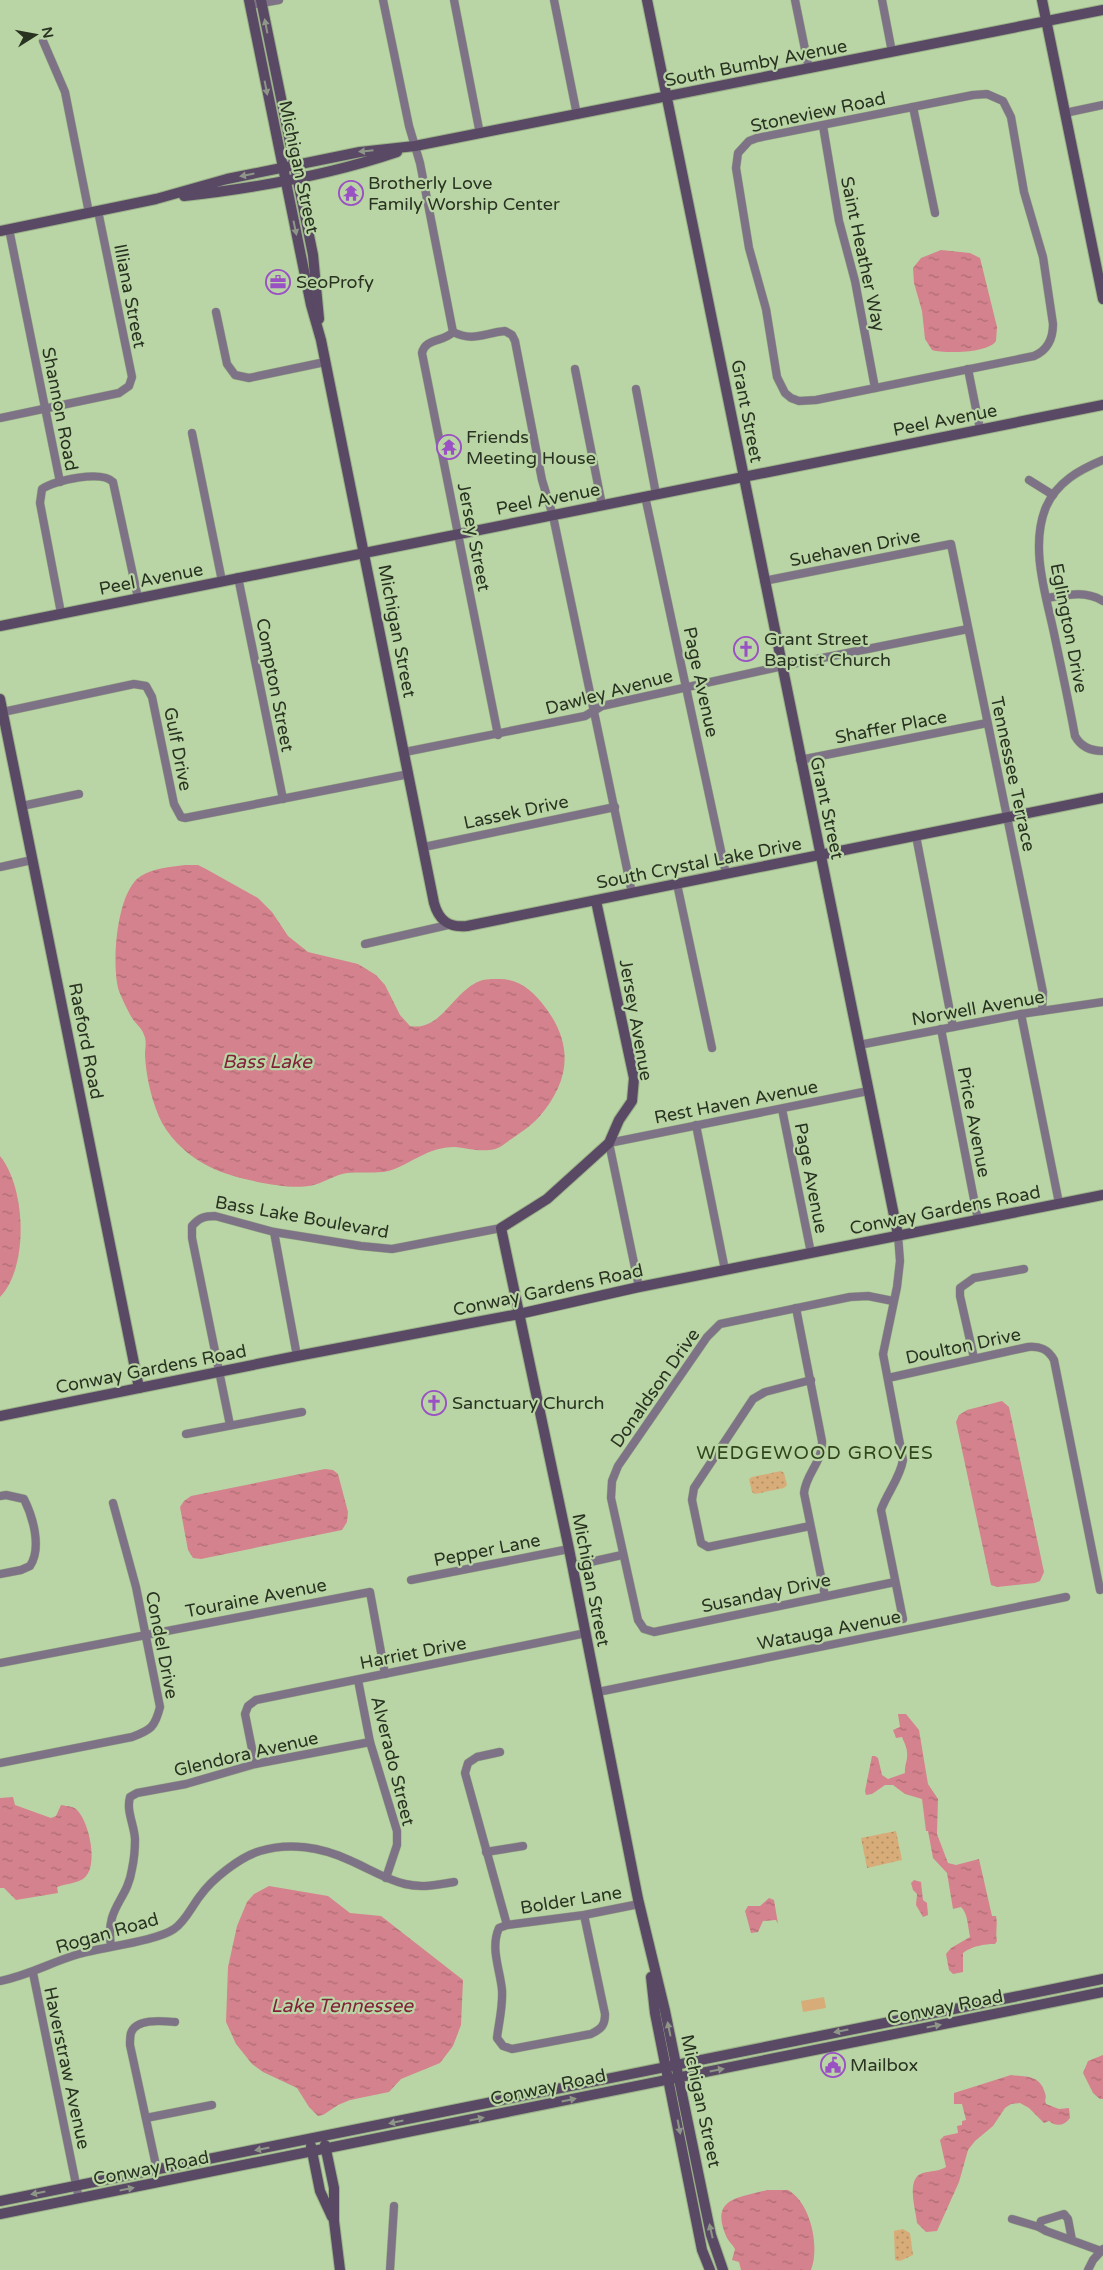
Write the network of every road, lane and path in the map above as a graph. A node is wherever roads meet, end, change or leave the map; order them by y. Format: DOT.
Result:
graph roads {
  1 [pos="279,0"];
  2 [pos="383,0"];
  3 [pos="454,0"];
  4 [pos="554,0"];
  5 [pos="647,0"];
  6 [pos="795,0"];
  7 [pos="882,0"];
  8 [pos="1042,0"];
  9 [pos="262,2"];
  10 [pos="249,3"];
  11 [pos="1103,10"];
  12 [pos="1046,22"];
  13 [pos="43,41"];
  14 [pos="272,52"];
  15 [pos="892,52"];
  16 [pos="260,56"];
  17 [pos="809,69"];
  18 [pos="666,97"];
  19 [pos="1103,105"];
  20 [pos="913,107"];
  21 [pos="1065,113"];
  22 [pos="577,115"];
  23 [pos="823,126"];
  24 [pos="480,134"];
  25 [pos="415,146"];
  26 [pos="294,165"];
  27 [pos="283,168"];
  28 [pos="297,177"];
  29 [pos="285,180"];
  30 [pos="156,199"];
  31 [pos="94,212"];
  32 [pos="934,213"];
  33 [pos="4,230"];
  34 [pos="1103,299"];
  35 [pos="216,312"];
  36 [pos="453,332"];
  37 [pos="321,340"];
  38 [pos="325,362"];
  39 [pos="575,370"];
  40 [pos="968,370"];
  41 [pos="876,388"];
  42 [pos="636,389"];
  43 [pos="1103,405"];
  44 [pos="45,408"];
  45 [pos="0,418"];
  46 [pos="980,429"];
  47 [pos="192,433"];
  48 [pos="1103,460"];
  49 [pos="744,477"];
  50 [pos="1029,480"];
  51 [pos="60,482"];
  52 [pos="656,494"];
  53 [pos="1053,495"];
  54 [pos="645,496"];
  55 [pos="602,505"];
  56 [pos="552,516"];
  57 [pos="459,533"];
  58 [pos="951,544"];
  59 [pos="364,552"];
  60 [pos="238,578"];
  61 [pos="222,581"];
  62 [pos="764,581"];
  63 [pos="138,598"];
  64 [pos="1047,598"];
  65 [pos="1103,601"];
  66 [pos="61,613"];
  67 [pos="0,626"];
  68 [pos="968,629"];
  69 [pos="782,667"];
  70 [pos="687,688"];
  71 [pos="0,699"];
  72 [pos="594,710"];
  73 [pos="2,716"];
  74 [pos="987,723"];
  75 [pos="498,735"];
  76 [pos="1102,751"];
  77 [pos="405,752"];
  78 [pos="800,760"];
  79 [pos="409,774"];
  80 [pos="79,794"];
  81 [pos="1103,798"];
  82 [pos="282,799"];
  83 [pos="22,806"];
  84 [pos="615,808"];
  85 [pos="1006,818"];
  86 [pos="916,836"];
  87 [pos="424,846"];
  88 [pos="820,856"];
  89 [pos="32,860"];
  90 [pos="0,867"];
  91 [pos="726,874"];
  92 [pos="677,884"];
  93 [pos="632,894"];
  94 [pos="596,901"];
  95 [pos="448,925"];
  96 [pos="365,944"];
  97 [pos="1103,1002"];
  98 [pos="1042,1011"];
  99 [pos="1022,1014"];
  100 [pos="953,1027"];
  101 [pos="941,1029"];
  102 [pos="859,1046"];
  103 [pos="712,1048"];
  104 [pos="868,1091"];
  105 [pos="782,1109"];
  106 [pos="696,1126"];
  107 [pos="609,1143"];
  108 [pos="1103,1195"];
  109 [pos="1060,1203"];
  110 [pos="978,1220"];
  111 [pos="501,1228"];
  112 [pos="274,1232"];
  113 [pos="898,1235"];
  114 [pos="811,1253"];
  115 [pos="1024,1269"];
  116 [pos="725,1270"];
  117 [pos="639,1287"];
  118 [pos="893,1301"];
  119 [pos="796,1308"];
  120 [pos="519,1314"];
  121 [pos="297,1356"];
  122 [pos="974,1358"];
  123 [pos="220,1372"];
  124 [pos="888,1378"];
  125 [pos="811,1380"];
  126 [pos="140,1388"];
  127 [pos="302,1412"];
  128 [pos="0,1416"];
  129 [pos="230,1426"];
  130 [pos="186,1434"];
  131 [pos="3,1496"];
  132 [pos="113,1503"];
  133 [pos="810,1526"];
  134 [pos="569,1549"];
  135 [pos="622,1555"];
  136 [pos="572,1566"];
  137 [pos="0,1574"];
  138 [pos="411,1580"];
  139 [pos="895,1582"];
  140 [pos="1100,1590"];
  141 [pos="825,1596"];
  142 [pos="1066,1597"];
  143 [pos="903,1619"];
  144 [pos="644,1629"];
  145 [pos="586,1633"];
  146 [pos="144,1634"];
  147 [pos="0,1663"];
  148 [pos="385,1674"];
  149 [pos="358,1680"];
  150 [pos="598,1692"];
  151 [pos="370,1742"];
  152 [pos="500,1752"];
  153 [pos="0,1763"];
  154 [pos="255,1764"];
  155 [pos="523,1846"];
  156 [pos="486,1852"];
  157 [pos="386,1878"];
  158 [pos="454,1882"];
  159 [pos="639,1904"];
  160 [pos="584,1914"];
  161 [pos="507,1925"];
  162 [pos="110,1946"];
  163 [pos="32,1973"];
  164 [pos="1103,1979"];
  165 [pos="0,1981"];
  166 [pos="1063,1987"];
  167 [pos="1103,1992"];
  168 [pos="1027,2008"];
  169 [pos="176,2022"];
  170 [pos="889,2022"];
  171 [pos="886,2036"];
  172 [pos="672,2066"];
  173 [pos="680,2077"];
  174 [pos="669,2079"];
  175 [pos="212,2105"];
  176 [pos="467,2107"];
  177 [pos="146,2118"];
  178 [pos="416,2131"];
  179 [pos="324,2137"];
  180 [pos="310,2140"];
  181 [pos="326,2150"];
  182 [pos="312,2152"];
  183 [pos="157,2170"];
  184 [pos="76,2186"];
  185 [pos="79,2199"];
  186 [pos="0,2201"];
  187 [pos="394,2206"];
  188 [pos="0,2214"];
  189 [pos="1012,2219"];
  190 [pos="334,2221"];
  191 [pos="1039,2227"];
  192 [pos="1072,2240"];
  193 [pos="1102,2250"];
  194 [pos="340,2270"];
  195 [pos="390,2270"];
  196 [pos="710,2270"];
  197 [pos="723,2270"];
  198 [pos="1088,2270"];
  1 -- 9 [label="street"];
  2 -- 25 [label="street"];
  3 -- 24 [label="street"];
  4 -- 22 [label="street"];
  5 -- 18 [label="street, Grant Street"];
  6 -- 17 [label="street"];
  7 -- 15 [label="street"];
  8 -- 12 [label="street"];
  9 -- 10 [label="street"];
  14 -- 9 [label="street, Michigan Street, one-way"];
  10 -- 16 [label="street, Michigan Street"];
  11 -- 12 [label="street, South Bumby Avenue"];
  12 -- 15 [label="street, South Bumby Avenue"];
  12 -- 21 [label="street"];
  13 -- 31 [label="street, Illiana Street"];
  14 -- 16 [label="street"];
  14 -- 26 [label="street, Michigan Street"];
  15 -- 17 [label="street, South Bumby Avenue"];
  16 -- 27 [label="street, Michigan Street, one-way"];
  17 -- 18 [label="street, South Bumby Avenue"];
  18 -- 22 [label="street, South Bumby Avenue"];
  18 -- 49 [label="street, Grant Street"];
  19 -- 21 [label="street"];
  20 -- 23 [label="street, Stoneview Road"];
  20 -- 32 [label="street"];
  20 -- 40 [label="street, Stoneview Road"];
  21 -- 34 [label="street"];
  22 -- 24 [label="street, South Bumby Avenue"];
  23 -- 41 [label="street, Saint Heather Way"];
  23 -- 41 [label="street, Stoneview Road"];
  24 -- 25 [label="street, South Bumby Avenue"];
  25 -- 26 [label="street, South Bumby Avenue, one-way"];
  25 -- 28 [label="street, South Bumby Avenue"];
  25 -- 36 [label="street"];
  26 -- 27 [label="street, South Bumby Avenue"];
  26 -- 28 [label="street, Michigan Street"];
  27 -- 29 [label="street, Michigan Street"];
  27 -- 30 [label="street, South Bumby Avenue, one-way"];
  28 -- 29 [label="street, South Bumby Avenue"];
  28 -- 37 [label="street, Michigan Street"];
  29 -- 30 [label="street, South Bumby Avenue"];
  29 -- 37 [label="street, Michigan Street, one-way"];
  30 -- 31 [label="street, South Bumby Avenue"];
  31 -- 33 [label="street, South Bumby Avenue"];
  31 -- 44 [label="street, Illiana Street"];
  33 -- 44 [label="street, Shannon Road"];
  35 -- 38 [label="street"];
  36 -- 56 [label="street"];
  36 -- 57 [label="street, Jersey Street"];
  37 -- 38 [label="street, Michigan Street"];
  38 -- 59 [label="street, Michigan Street"];
  39 -- 55 [label="street"];
  40 -- 41 [label="street, Stoneview Road"];
  40 -- 46 [label="street"];
  42 -- 52 [label="street"];
  43 -- 46 [label="street, Peel Avenue"];
  44 -- 45 [label="street"];
  44 -- 51 [label="street, Shannon Road"];
  46 -- 49 [label="street, Peel Avenue"];
  47 -- 61 [label="street"];
  48 -- 53 [label="street"];
  49 -- 52 [label="street, Peel Avenue"];
  49 -- 62 [label="street, Grant Street"];
  50 -- 53 [label="street"];
  51 -- 63 [label="street"];
  51 -- 66 [label="street, Shannon Road"];
  52 -- 54 [label="street, Peel Avenue"];
  53 -- 64 [label="street, Eglington Drive"];
  54 -- 55 [label="street, Peel Avenue"];
  54 -- 70 [label="street, Page Avenue"];
  55 -- 56 [label="street, Peel Avenue"];
  56 -- 57 [label="street, Peel Avenue"];
  56 -- 72 [label="street"];
  57 -- 59 [label="street, Peel Avenue"];
  57 -- 75 [label="street, Jersey Street"];
  58 -- 62 [label="street, Suehaven Drive"];
  58 -- 68 [label="street, Tennessee Terrace"];
  59 -- 60 [label="street, Peel Avenue"];
  59 -- 77 [label="street, Michigan Street"];
  60 -- 61 [label="street, Peel Avenue"];
  60 -- 82 [label="street, Compton Street"];
  61 -- 63 [label="street, Peel Avenue"];
  62 -- 69 [label="street, Grant Street"];
  63 -- 66 [label="street, Peel Avenue"];
  64 -- 65 [label="street"];
  64 -- 76 [label="street, Eglington Drive"];
  66 -- 67 [label="street, Peel Avenue"];
  68 -- 69 [label="street, Dawley Avenue"];
  68 -- 74 [label="street, Tennessee Terrace"];
  69 -- 70 [label="street, Dawley Avenue"];
  69 -- 78 [label="street, Grant Street"];
  70 -- 72 [label="street, Dawley Avenue"];
  70 -- 91 [label="street, Page Avenue"];
  71 -- 73 [label="street, Raeford Road"];
  72 -- 75 [label="street, Dawley Avenue"];
  72 -- 84 [label="street"];
  73 -- 82 [label="street, Gulf Drive"];
  73 -- 83 [label="street, Raeford Road"];
  74 -- 78 [label="street, Shaffer Place"];
  74 -- 85 [label="street, Tennessee Terrace"];
  75 -- 77 [label="street, Dawley Avenue"];
  77 -- 79 [label="street, Michigan Street"];
  78 -- 88 [label="street, Grant Street"];
  79 -- 82 [label="street"];
  79 -- 87 [label="street, Michigan Street"];
  80 -- 83 [label="street"];
  81 -- 85 [label="street, South Crystal Lake Drive"];
  83 -- 89 [label="street, Raeford Road"];
  84 -- 87 [label="street, Lassek Drive"];
  84 -- 93 [label="street"];
  85 -- 86 [label="street, South Crystal Lake Drive"];
  85 -- 98 [label="street, Tennessee Terrace"];
  86 -- 88 [label="street, South Crystal Lake Drive"];
  86 -- 100 [label="street"];
  87 -- 95 [label="street, Michigan Street"];
  88 -- 91 [label="street, South Crystal Lake Drive"];
  88 -- 102 [label="street, Grant Street"];
  89 -- 90 [label="street"];
  89 -- 126 [label="street, Raeford Road"];
  91 -- 92 [label="street, South Crystal Lake Drive"];
  92 -- 93 [label="street, South Crystal Lake Drive"];
  92 -- 103 [label="street"];
  93 -- 94 [label="street, South Crystal Lake Drive"];
  94 -- 95 [label="street, South Crystal Lake Drive"];
  94 -- 107 [label="street, Jersey Avenue"];
  95 -- 96 [label="street"];
  97 -- 98 [label="street, Norwell Avenue"];
  98 -- 99 [label="street, Norwell Avenue"];
  99 -- 100 [label="street, Norwell Avenue"];
  99 -- 109 [label="street"];
  100 -- 101 [label="street, Norwell Avenue"];
  101 -- 102 [label="street, Norwell Avenue"];
  101 -- 110 [label="street, Price Avenue"];
  102 -- 104 [label="street, Grant Street"];
  104 -- 105 [label="street, Rest Haven Avenue"];
  104 -- 113 [label="street, Grant Street"];
  105 -- 106 [label="street, Rest Haven Avenue"];
  105 -- 114 [label="street, Page Avenue"];
  106 -- 107 [label="street, Rest Haven Avenue"];
  106 -- 116 [label="street"];
  107 -- 111 [label="street, Bass Lake Boulevard"];
  107 -- 117 [label="street"];
  108 -- 109 [label="street, Conway Gardens Road"];
  109 -- 110 [label="street, Conway Gardens Road"];
  110 -- 113 [label="street, Conway Gardens Road"];
  111 -- 112 [label="street, Bass Lake Boulevard"];
  111 -- 120 [label="street, Michigan Street"];
  112 -- 121 [label="street"];
  112 -- 123 [label="street, Bass Lake Boulevard"];
  113 -- 114 [label="street, Conway Gardens Road"];
  113 -- 118 [label="street, Grant Street"];
  114 -- 116 [label="street, Conway Gardens Road"];
  115 -- 122 [label="street"];
  116 -- 117 [label="street, Conway Gardens Road"];
  117 -- 120 [label="street, Conway Gardens Road"];
  118 -- 119 [label="street, Donaldson Drive"];
  118 -- 124 [label="street, Grant Street"];
  119 -- 125 [label="street"];
  119 -- 135 [label="street, Donaldson Drive"];
  120 -- 121 [label="street, Conway Gardens Road"];
  120 -- 134 [label="street, Michigan Street"];
  121 -- 123 [label="street, Conway Gardens Road"];
  122 -- 124 [label="street, Doulton Drive"];
  122 -- 140 [label="street, Doulton Drive"];
  123 -- 126 [label="street, Conway Gardens Road"];
  123 -- 129 [label="street"];
  124 -- 139 [label="street, Grant Street"];
  125 -- 133 [label="street"];
  125 -- 133 [label="street"];
  126 -- 128 [label="street, Conway Gardens Road"];
  127 -- 129 [label="street"];
  129 -- 130 [label="street"];
  131 -- 137 [label="street"];
  132 -- 146 [label="street, Condel Drive"];
  133 -- 141 [label="street"];
  134 -- 136 [label="street, Michigan Street"];
  134 -- 138 [label="street, Pepper Lane"];
  135 -- 136 [label="street"];
  135 -- 144 [label="street, Donaldson Drive"];
  136 -- 145 [label="street, Michigan Street"];
  139 -- 141 [label="street, Susanday Drive"];
  139 -- 143 [label="street, Grant Street"];
  141 -- 144 [label="street, Susanday Drive"];
  142 -- 150 [label="street, Watauga Avenue"];
  145 -- 148 [label="street, Harriet Drive"];
  145 -- 150 [label="street, Michigan Street"];
  146 -- 147 [label="street, Touraine Avenue"];
  146 -- 148 [label="street, Touraine Avenue"];
  146 -- 153 [label="street, Condel Drive"];
  148 -- 149 [label="street, Harriet Drive"];
  149 -- 151 [label="street, Alverado Street"];
  149 -- 154 [label="street, Harriet Drive"];
  150 -- 159 [label="street, Michigan Street"];
  151 -- 154 [label="street, Glendora Avenue"];
  151 -- 157 [label="street, Alverado Street"];
  152 -- 156 [label="street"];
  154 -- 162 [label="street, Glendora Avenue"];
  155 -- 156 [label="street"];
  156 -- 161 [label="street"];
  157 -- 158 [label="street, Rogan Road"];
  157 -- 162 [label="street, Rogan Road"];
  159 -- 160 [label="street, Bolder Lane"];
  159 -- 172 [label="street, Michigan Street"];
  160 -- 161 [label="street, Bolder Lane"];
  160 -- 161 [label="street"];
  162 -- 163 [label="street, Rogan Road"];
  163 -- 165 [label="street, Rogan Road"];
  163 -- 184 [label="street, Haverstraw Avenue"];
  164 -- 166 [label="street, Conway Road"];
  166 -- 168 [label="street"];
  166 -- 170 [label="street, Conway Road"];
  167 -- 168 [label="street, Conway Road"];
  171 -- 168 [label="street, Conway Road, one-way"];
  169 -- 177 [label="street"];
  170 -- 171 [label="street"];
  170 -- 172 [label="street, Conway Road, one-way"];
  173 -- 171 [label="street, Conway Road, one-way"];
  172 -- 173 [label="street, Michigan Street"];
  172 -- 174 [label="street, Michigan Street"];
  172 -- 176 [label="street, Conway Road"];
  173 -- 174 [label="street, Conway Road"];
  197 -- 173 [label="street, Michigan Street, one-way"];
  178 -- 174 [label="street, Conway Road, one-way"];
  174 -- 196 [label="street, Michigan Street, one-way"];
  175 -- 177 [label="street"];
  176 -- 178 [label="street"];
  176 -- 179 [label="street, Conway Road, one-way"];
  177 -- 183 [label="street"];
  178 -- 181 [label="street, Conway Road"];
  179 -- 180 [label="street, Conway Road"];
  179 -- 181 [label="street"];
  180 -- 182 [label="street"];
  180 -- 183 [label="street, Conway Road, one-way"];
  181 -- 182 [label="street, Conway Road"];
  181 -- 190 [label="street"];
  185 -- 182 [label="street, Conway Road, one-way"];
  182 -- 190 [label="street"];
  183 -- 184 [label="street, Conway Road"];
  184 -- 185 [label="street, Haverstraw Avenue"];
  184 -- 186 [label="street, Conway Road, one-way"];
  185 -- 188 [label="street, Conway Road"];
  187 -- 195 [label="street"];
  189 -- 191 [label="street"];
  190 -- 194 [label="street"];
  191 -- 192 [label="street"];
  191 -- 192 [label="street"];
  192 -- 193 [label="street"];
  193 -- 198 [label="street"];
}
